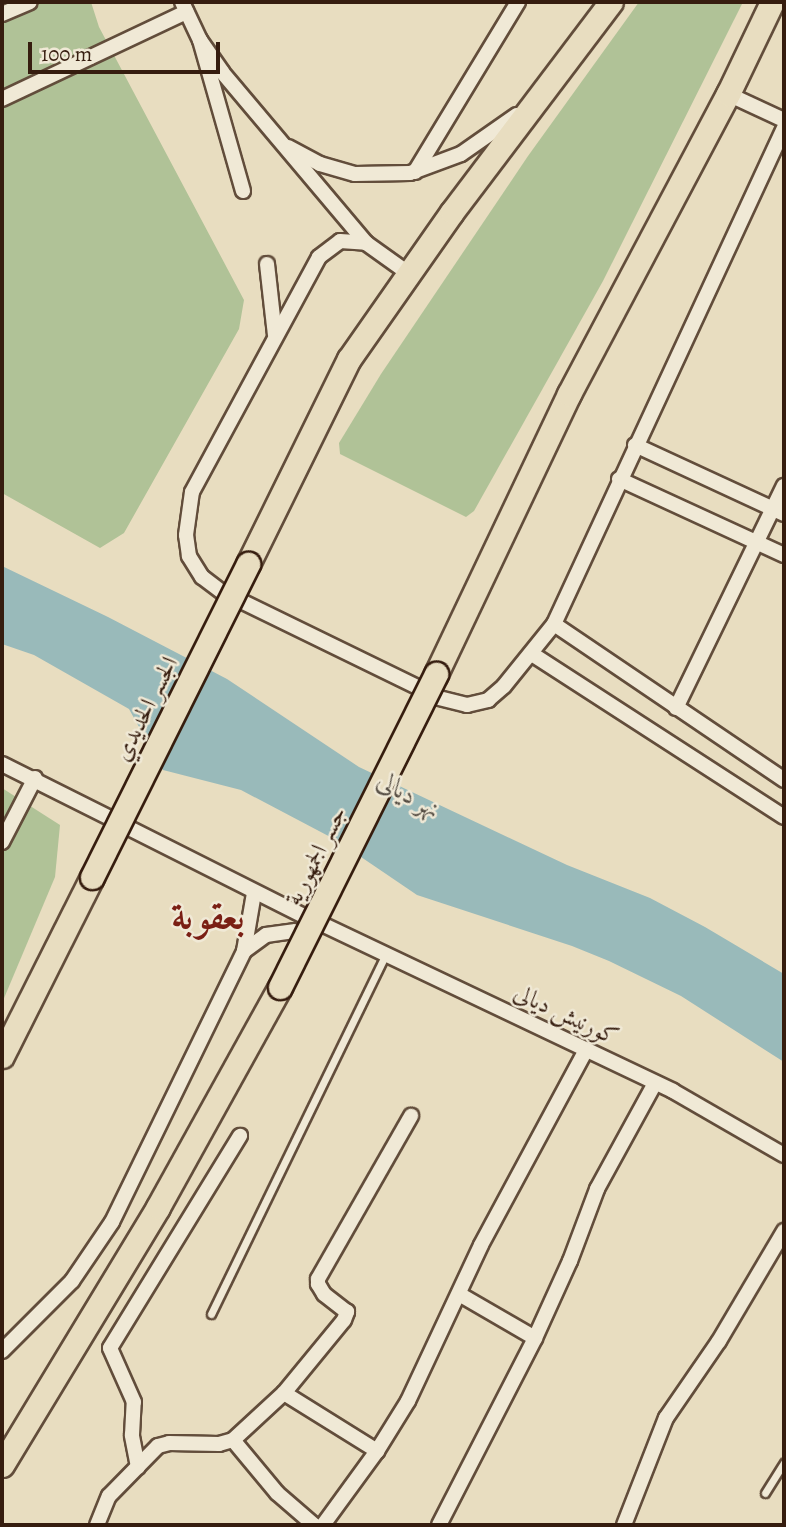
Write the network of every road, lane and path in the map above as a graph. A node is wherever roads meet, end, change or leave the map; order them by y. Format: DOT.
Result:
graph roads {
  1 [pos="30,2"];
  2 [pos="518,2"];
  3 [pos="611,2"];
  4 [pos="772,2"];
  5 [pos="184,7"];
  6 [pos="2,14"];
  7 [pos="200,40"];
  8 [pos="728,93"];
  9 [pos="2,99"];
  10 [pos="533,105"];
  11 [pos="784,120"];
  12 [pos="784,128"];
  13 [pos="288,147"];
  14 [pos="415,172"];
  15 [pos="243,191"];
  16 [pos="366,243"];
  17 [pos="267,264"];
  18 [pos="408,273"];
  19 [pos="275,335"];
  20 [pos="635,445"];
  21 [pos="619,479"];
  22 [pos="784,486"];
  23 [pos="778,512"];
  24 [pos="756,543"];
  25 [pos="784,555"];
  26 [pos="222,592"];
  27 [pos="243,602"];
  28 [pos="554,624"];
  29 [pos="532,654"];
  30 [pos="417,687"];
  31 [pos="439,698"];
  32 [pos="676,708"];
  33 [pos="2,764"];
  34 [pos="35,778"];
  35 [pos="784,780"];
  36 [pos="108,817"];
  37 [pos="784,817"];
  38 [pos="129,828"];
  39 [pos="2,842"];
  40 [pos="254,893"];
  41 [pos="302,915"];
  42 [pos="322,929"];
  43 [pos="294,931"];
  44 [pos="244,951"];
  45 [pos="385,955"];
  46 [pos="586,1049"];
  47 [pos="2,1056"];
  48 [pos="655,1083"];
  49 [pos="411,1116"];
  50 [pos="240,1136"];
  51 [pos="784,1155"];
  52 [pos="784,1231"];
  53 [pos="459,1294"];
  54 [pos="211,1314"];
  55 [pos="534,1338"];
  56 [pos="2,1351"];
  57 [pos="284,1393"];
  58 [pos="233,1440"];
  59 [pos="377,1451"];
  60 [pos="784,1463"];
  61 [pos="2,1465"];
  62 [pos="138,1467"];
  63 [pos="765,1493"];
  64 [pos="97,1525"];
  65 [pos="314,1525"];
  66 [pos="323,1525"];
  67 [pos="439,1525"];
  68 [pos="624,1525"];
  1 -- 6 [label="street"];
  2 -- 14 [label="street"];
  3 -- 10 [label="main road, الجسر الحديدي"];
  4 -- 8 [label="main road, جسر الجمهورية"];
  5 -- 7 [label="street"];
  5 -- 9 [label="street"];
  7 -- 13 [label="street"];
  7 -- 15 [label="street"];
  8 -- 11 [label="street"];
  8 -- 61 [label="main road, جسر الجمهورية, bridge"];
  10 -- 14 [label="street"];
  10 -- 18 [label="main road, الجسر الحديدي"];
  12 -- 20 [label="street"];
  13 -- 14 [label="street"];
  13 -- 16 [label="street"];
  16 -- 18 [label="street"];
  16 -- 19 [label="street"];
  17 -- 19 [label="street"];
  18 -- 47 [label="main road, الجسر الحديدي, bridge"];
  19 -- 26 [label="street"];
  20 -- 21 [label="street"];
  20 -- 23 [label="street"];
  21 -- 24 [label="street"];
  21 -- 28 [label="street"];
  22 -- 23 [label="street"];
  23 -- 24 [label="street"];
  24 -- 25 [label="street"];
  24 -- 32 [label="street"];
  27 -- 30 [label="street"];
  28 -- 29 [label="street"];
  28 -- 32 [label="street"];
  29 -- 31 [label="street"];
  29 -- 37 [label="street"];
  32 -- 35 [label="street"];
  33 -- 34 [label="street"];
  34 -- 36 [label="street"];
  34 -- 39 [label="street"];
  38 -- 40 [label="street"];
  40 -- 41 [label="street"];
  40 -- 44 [label="street"];
  42 -- 45 [label="street, كورنيش ديالى"];
  43 -- 44 [label="street"];
  44 -- 56 [label="street"];
  45 -- 46 [label="street, كورنيش ديالى"];
  45 -- 54 [label="lane"];
  46 -- 48 [label="street, كورنيش ديالى"];
  46 -- 53 [label="street"];
  48 -- 51 [label="street, كورنيش ديالى"];
  48 -- 55 [label="street"];
  49 -- 57 [label="street"];
  50 -- 62 [label="street"];
  52 -- 68 [label="street"];
  53 -- 55 [label="street"];
  53 -- 59 [label="street"];
  55 -- 67 [label="street"];
  57 -- 58 [label="street"];
  57 -- 59 [label="street"];
  58 -- 62 [label="street"];
  58 -- 65 [label="street"];
  59 -- 66 [label="street"];
  60 -- 63 [label="lane"];
  62 -- 64 [label="street"];
}
